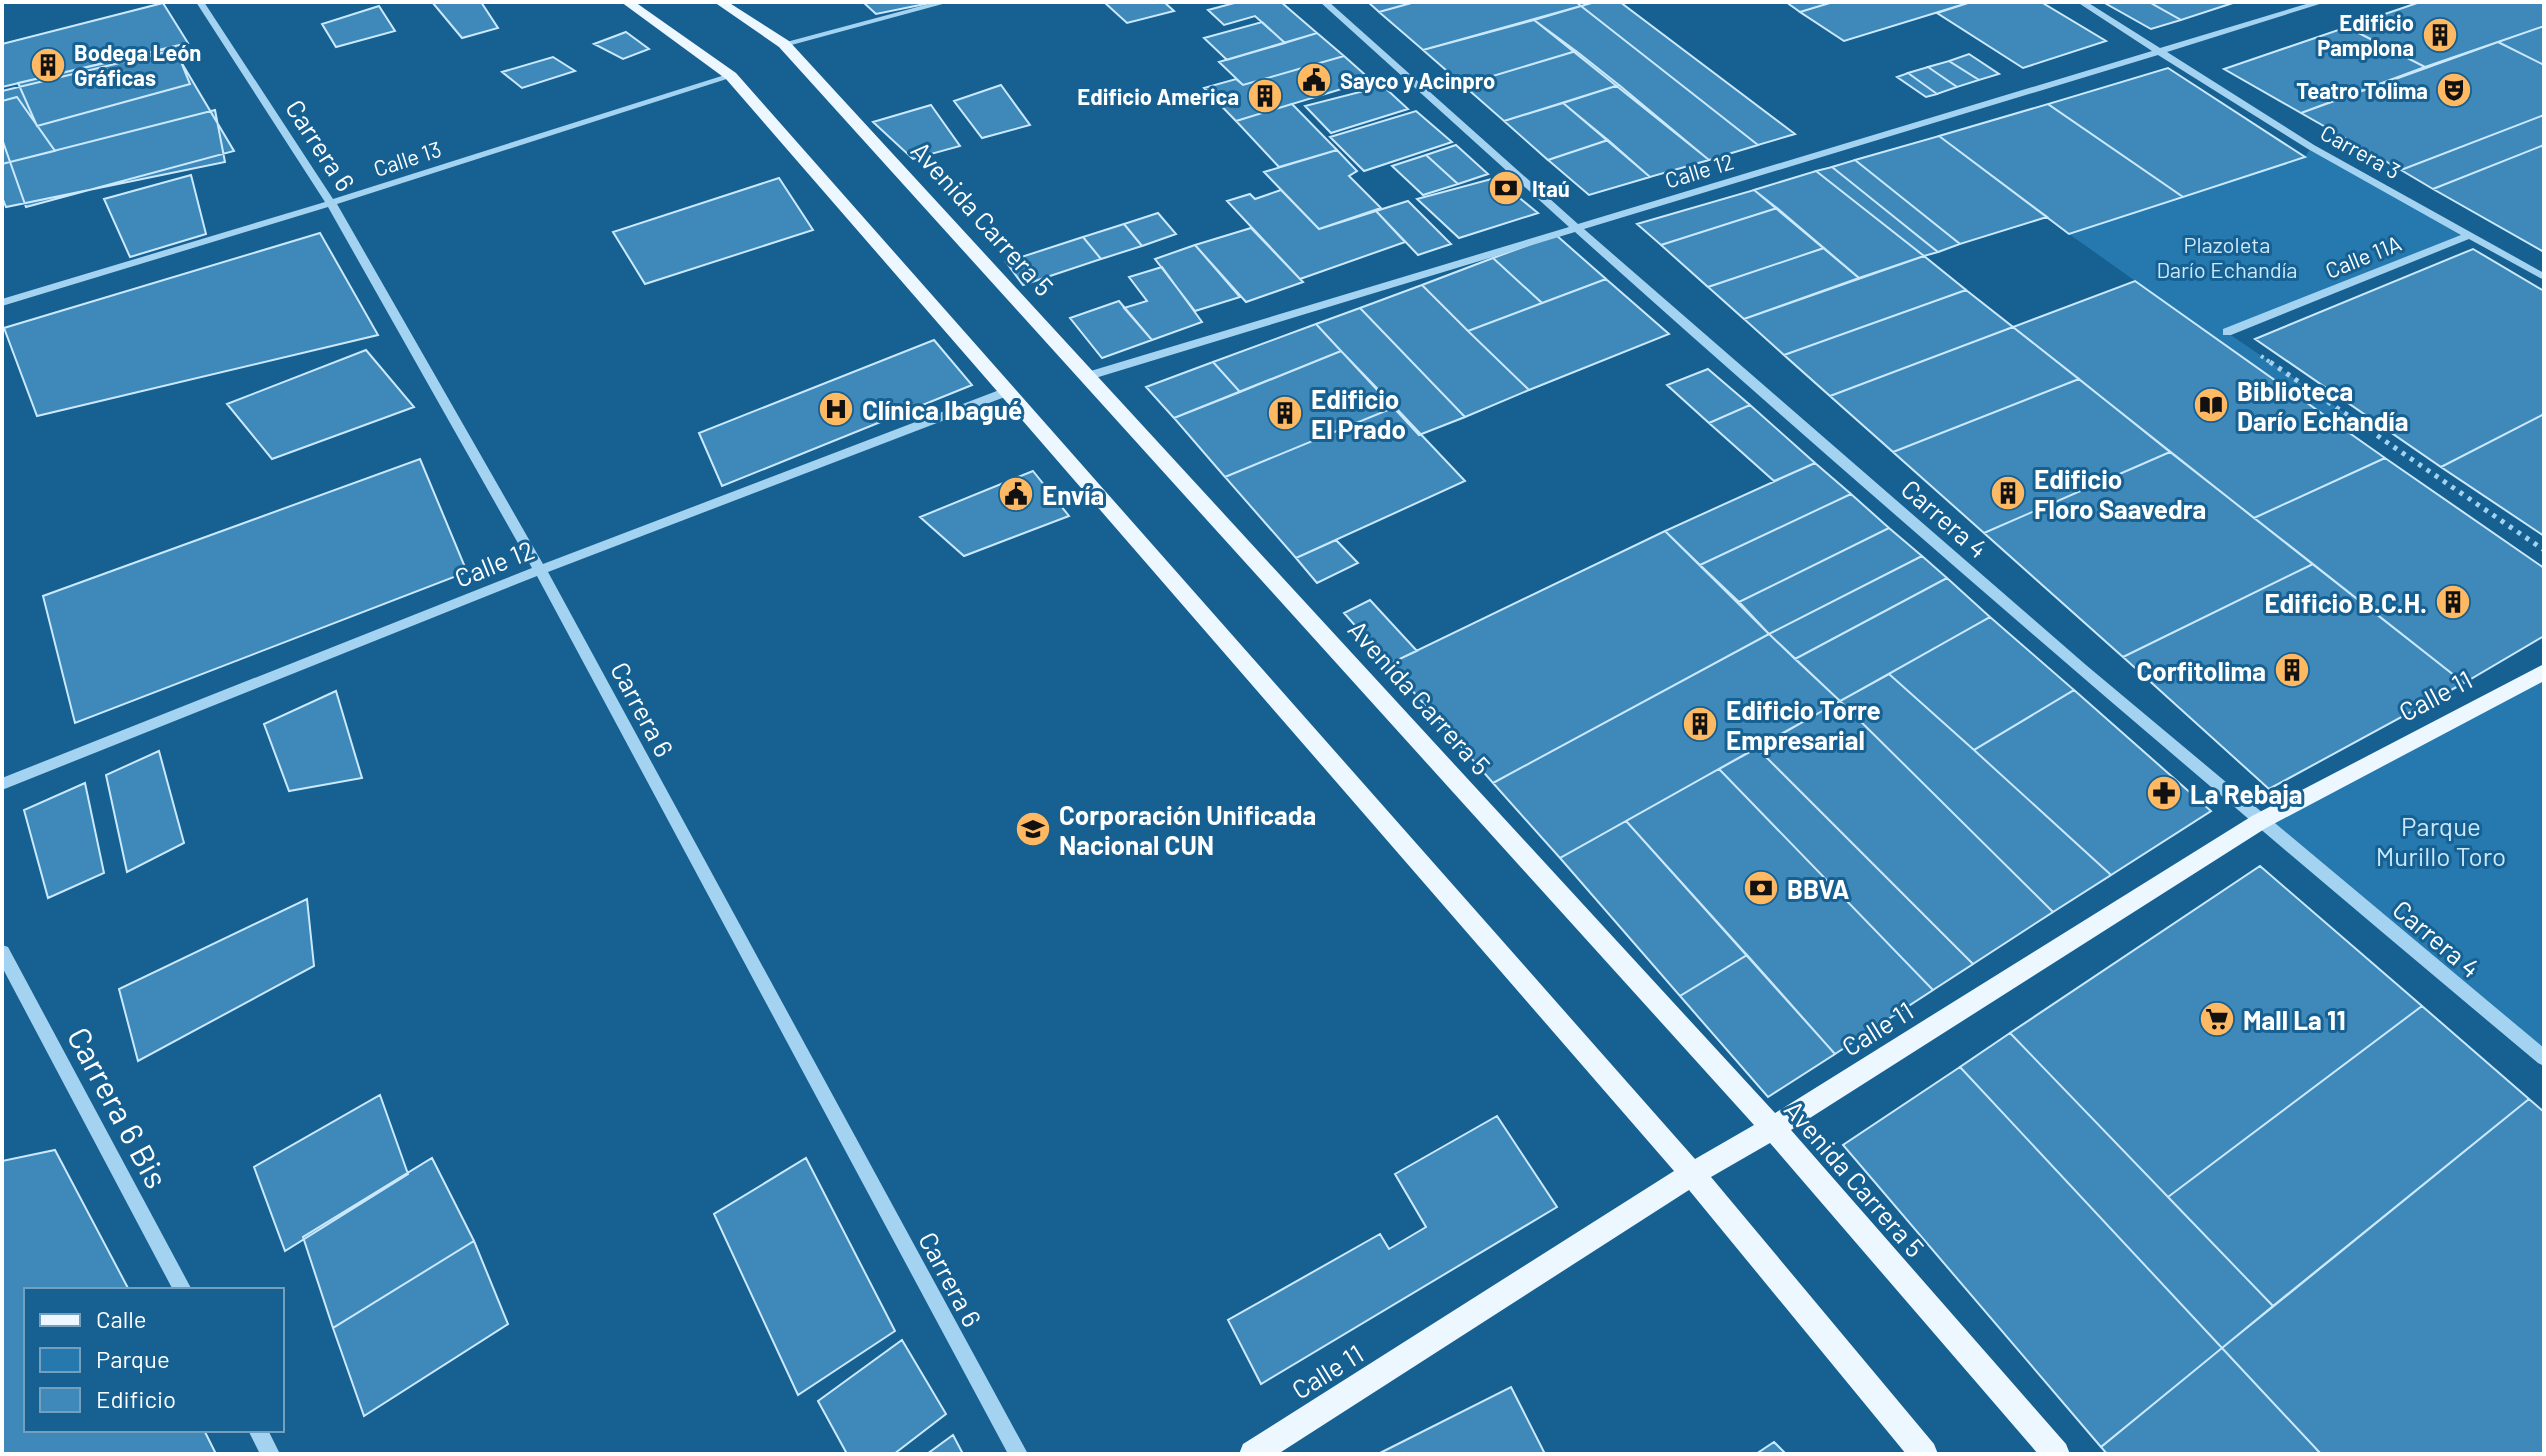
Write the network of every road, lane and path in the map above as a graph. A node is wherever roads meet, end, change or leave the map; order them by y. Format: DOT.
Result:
graph roads {
  1 [pos="200,2"];
  2 [pos="627,2"];
  3 [pos="720,2"];
  4 [pos="946,2"];
  5 [pos="1324,2"];
  6 [pos="2081,2"];
  7 [pos="2322,2"];
  8 [pos="784,44"];
  9 [pos="2160,51"];
  10 [pos="731,76"];
  11 [pos="331,203"];
  12 [pos="1575,228"];
  13 [pos="2470,235"];
  14 [pos="2544,277"];
  15 [pos="2,303"];
  16 [pos="2227,332"];
  17 [pos="1088,376"];
  18 [pos="1006,392"];
  19 [pos="2544,550"];
  20 [pos="540,570"];
  21 [pos="2544,672"];
  22 [pos="2,784"];
  23 [pos="2259,822"];
  24 [pos="2,952"];
  25 [pos="2544,1058"];
  26 [pos="1773,1128"];
  27 [pos="1692,1174"];
  28 [pos="182,1288"];
  29 [pos="259,1432"];
  30 [pos="270,1454"];
  31 [pos="1018,1454"];
  32 [pos="1253,1454"];
  33 [pos="1924,1454"];
  34 [pos="2056,1454"];
  1 -- 11 [label="street, Carrera 6"];
  2 -- 10 [label="main road"];
  3 -- 8 [label="main road, Avenida Carrera 5"];
  4 -- 8 [label="street"];
  5 -- 12 [label="street, Carrera 4"];
  6 -- 9 [label="street, Carrera 3"];
  7 -- 9 [label="street, Calle 12"];
  8 -- 17 [label="main road, Avenida Carrera 5"];
  9 -- 12 [label="street, Calle 12"];
  9 -- 13 [label="street, Carrera 3"];
  10 -- 11 [label="street, Calle 13"];
  10 -- 18 [label="main road"];
  11 -- 15 [label="street, Calle 13"];
  11 -- 20 [label="street, Carrera 6"];
  12 -- 17 [label="street, Calle 12"];
  12 -- 23 [label="street, Carrera 4"];
  13 -- 14 [label="street, Carrera 3"];
  13 -- 16 [label="street, Calle 11A"];
  16 -- 19 [label="path"];
  17 -- 26 [label="main road, Avenida Carrera 5"];
  18 -- 20 [label="street, Calle 12"];
  18 -- 27 [label="main road"];
  20 -- 22 [label="street, Calle 12"];
  20 -- 31 [label="street, Carrera 6"];
  21 -- 23 [label="main road, Calle 11"];
  23 -- 25 [label="street, Carrera 4"];
  23 -- 26 [label="main road, Calle 11"];
  24 -- 28 [label="street, Carrera 6 Bis"];
  26 -- 27 [label="main road, Calle 11"];
  26 -- 34 [label="main road, Avenida Carrera 5"];
  27 -- 32 [label="main road, Calle 11"];
  27 -- 33 [label="main road"];
  29 -- 30 [label="street"];
}
